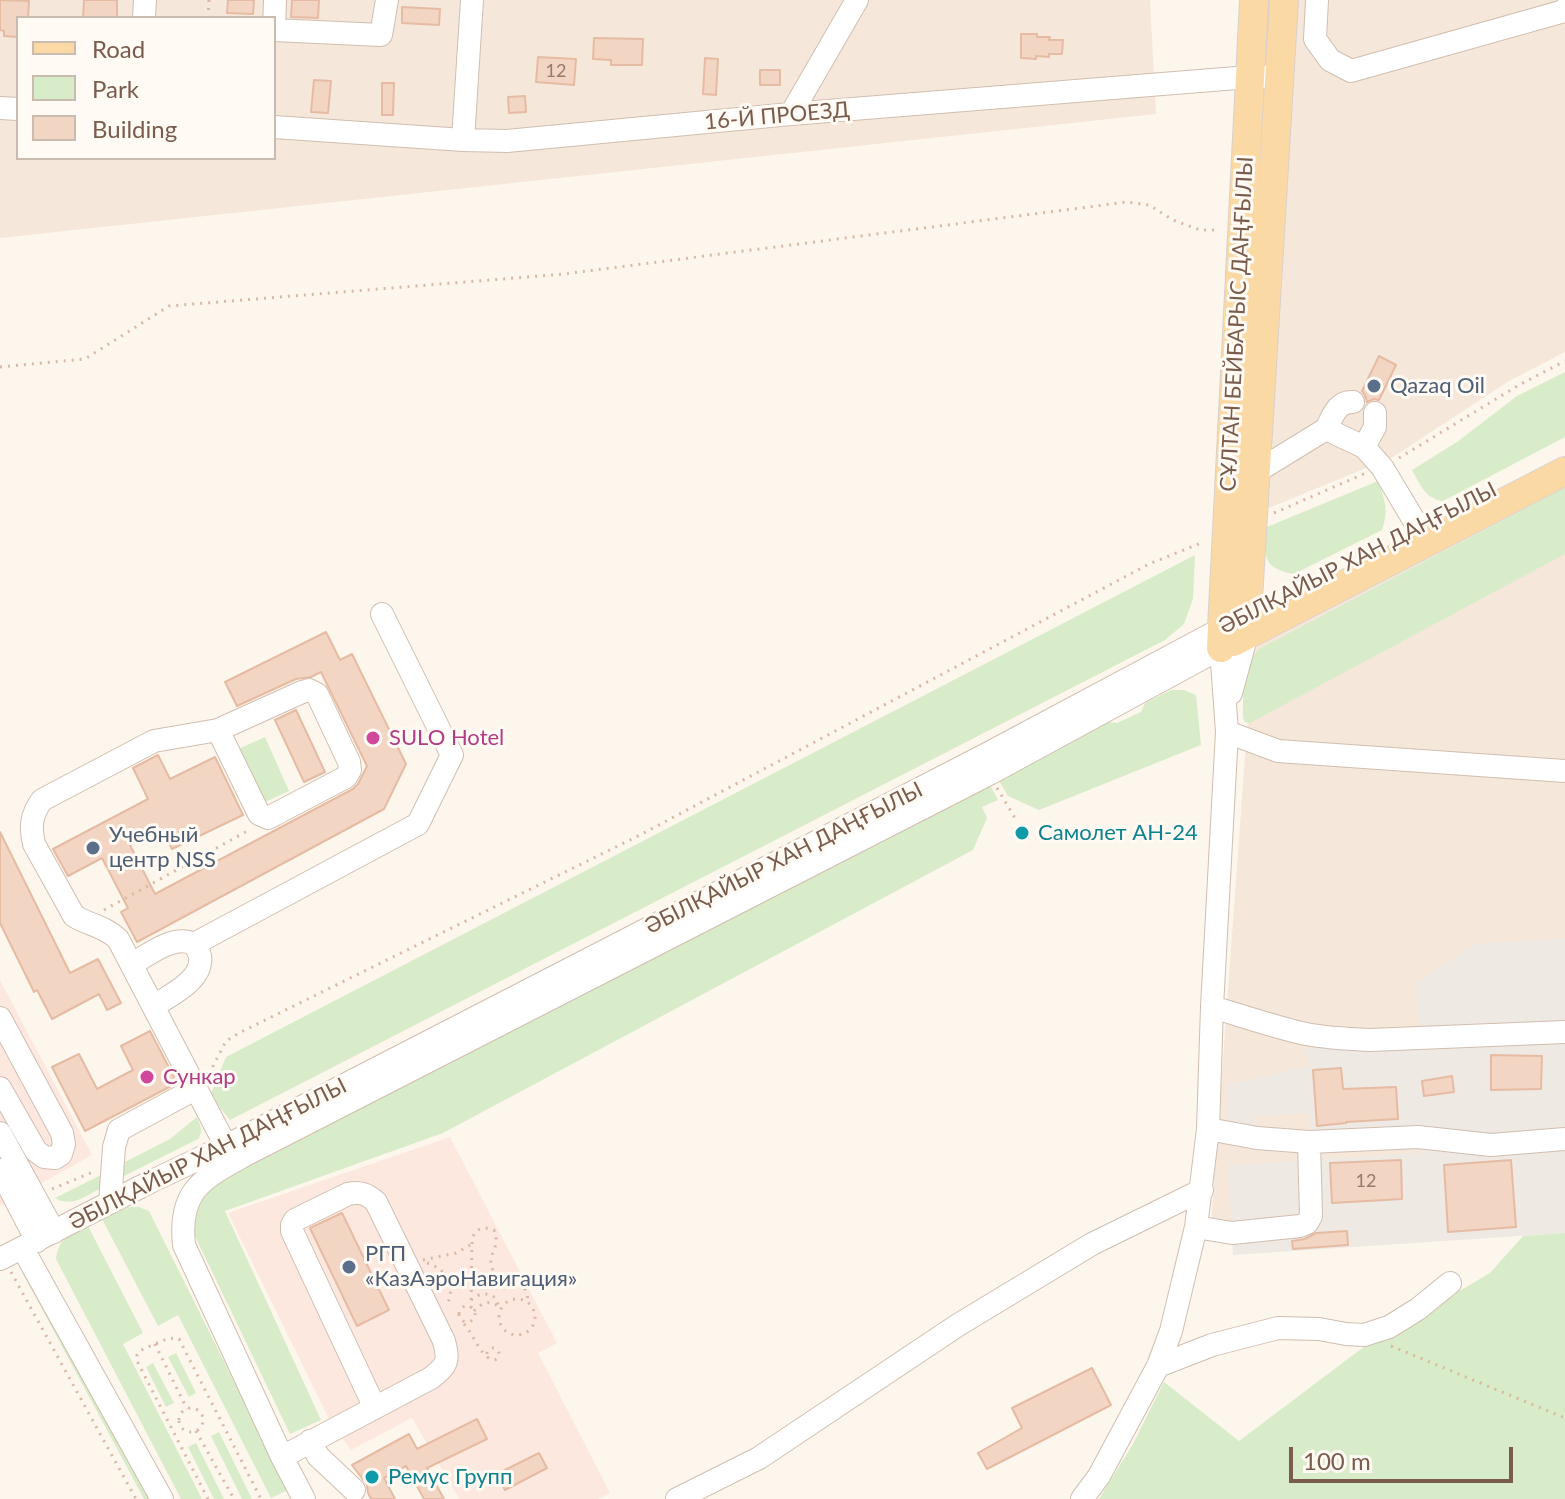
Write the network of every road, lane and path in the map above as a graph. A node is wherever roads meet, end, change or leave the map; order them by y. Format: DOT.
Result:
graph roads {
  1 [pos="387,0"];
  2 [pos="472,0"];
  3 [pos="857,0"];
  4 [pos="1254,0"];
  5 [pos="1284,0"];
  6 [pos="1317,0"];
  7 [pos="1565,11"];
  8 [pos="276,30"];
  9 [pos="1249,77"];
  10 [pos="1280,78"];
  11 [pos="791,114"];
  12 [pos="276,127"];
  13 [pos="463,140"];
  14 [pos="1244,231"];
  15 [pos="1565,361"];
  16 [pos="0,367"];
  17 [pos="1353,402"];
  18 [pos="1375,413"];
  19 [pos="1326,429"];
  20 [pos="1364,447"];
  21 [pos="1565,451"];
  22 [pos="1394,462"];
  23 [pos="1373,470"];
  24 [pos="1565,471"];
  25 [pos="1256,472"];
  26 [pos="1253,522"];
  27 [pos="1418,527"];
  28 [pos="1201,543"];
  29 [pos="382,614"];
  30 [pos="1234,631"];
  31 [pos="1226,721"];
  32 [pos="218,730"];
  33 [pos="1565,771"];
  34 [pos="989,774"];
  35 [pos="268,818"];
  36 [pos="1015,818"];
  37 [pos="83,922"];
  38 [pos="194,944"];
  39 [pos="132,964"];
  40 [pos="154,1006"];
  41 [pos="1212,1007"];
  42 [pos="0,1018"];
  43 [pos="1565,1032"];
  44 [pos="0,1088"];
  45 [pos="197,1092"];
  46 [pos="1208,1129"];
  47 [pos="0,1133"];
  48 [pos="1565,1139"];
  49 [pos="1309,1142"];
  50 [pos="226,1146"];
  51 [pos="0,1170"];
  52 [pos="1202,1190"];
  53 [pos="110,1203"];
  54 [pos="1196,1227"];
  55 [pos="472,1244"];
  56 [pos="24,1248"];
  57 [pos="1450,1283"];
  58 [pos="471,1300"];
  59 [pos="528,1302"];
  60 [pos="444,1308"];
  61 [pos="500,1308"];
  62 [pos="472,1309"];
  63 [pos="462,1321"];
  64 [pos="1364,1335"];
  65 [pos="155,1344"];
  66 [pos="487,1357"];
  67 [pos="1158,1366"];
  68 [pos="375,1408"];
  69 [pos="187,1409"];
  70 [pos="1565,1418"];
  71 [pos="196,1431"];
  72 [pos="310,1441"];
  73 [pos="282,1457"];
  74 [pos="354,1490"];
  75 [pos="136,1499"];
  76 [pos="162,1499"];
  77 [pos="208,1499"];
  78 [pos="234,1499"];
  79 [pos="261,1499"];
  80 [pos="304,1499"];
  81 [pos="677,1499"];
  82 [pos="1082,1499"];
  1 -- 8 [label="street"];
  2 -- 13 [label="street"];
  3 -- 11 [label="street"];
  4 -- 9 [label="main road, СҰЛТАН БЕЙБАРЫС ДАҢҒЫЛЫ"];
  5 -- 10 [label="main road, СҰЛТАН БЕЙБАРЫС ДАҢҒЫЛЫ"];
  6 -- 7 [label="street"];
  9 -- 10 [label="street, 16-Й ПРОЕЗД"];
  9 -- 11 [label="street, 16-Й ПРОЕЗД"];
  9 -- 14 [label="main road, СҰЛТАН БЕЙБАРЫС ДАҢҒЫЛЫ"];
  10 -- 25 [label="main road, СҰЛТАН БЕЙБАРЫС ДАҢҒЫЛЫ"];
  11 -- 13 [label="street, 16-Й ПРОЕЗД"];
  12 -- 13 [label="street, 16-Й ПРОЕЗД"];
  14 -- 16 [label="path"];
  14 -- 30 [label="main road, СҰЛТАН БЕЙБАРЫС ДАҢҒЫЛЫ"];
  15 -- 22 [label="path"];
  17 -- 19 [label="street"];
  18 -- 20 [label="street"];
  19 -- 20 [label="street"];
  19 -- 25 [label="street"];
  20 -- 27 [label="street"];
  21 -- 27 [label="main road, ӘБІЛҚАЙЫР ХАН ДАҢҒЫЛЫ"];
  23 -- 26 [label="path"];
  24 -- 30 [label="main road, ӘБІЛҚАЙЫР ХАН ДАҢҒЫЛЫ"];
  25 -- 26 [label="main road, СҰЛТАН БЕЙБАРЫС ДАҢҒЫЛЫ"];
  26 -- 30 [label="main road, СҰЛТАН БЕЙБАРЫС ДАҢҒЫЛЫ"];
  27 -- 30 [label="main road, ӘБІЛҚАЙЫР ХАН ДАҢҒЫЛЫ"];
  28 -- 45 [label="path"];
  29 -- 38 [label="street"];
  30 -- 31 [label="street"];
  30 -- 34 [label="street, ӘБІЛҚАЙЫР ХАН ДАҢҒЫЛЫ"];
  30 -- 50 [label="street, ӘБІЛҚАЙЫР ХАН ДАҢҒЫЛЫ"];
  31 -- 33 [label="street"];
  31 -- 41 [label="street"];
  32 -- 35 [label="street"];
  32 -- 35 [label="street"];
  32 -- 37 [label="street"];
  34 -- 36 [label="path"];
  34 -- 73 [label="street, ӘБІЛҚАЙЫР ХАН ДАҢҒЫЛЫ"];
  35 -- 37 [label="path"];
  37 -- 39 [label="street"];
  38 -- 39 [label="street"];
  38 -- 40 [label="street"];
  39 -- 40 [label="street"];
  40 -- 45 [label="street"];
  41 -- 43 [label="street"];
  41 -- 46 [label="street"];
  42 -- 44 [label="street"];
  45 -- 50 [label="street"];
  45 -- 53 [label="street"];
  46 -- 49 [label="street"];
  46 -- 52 [label="street"];
  47 -- 56 [label="street"];
  48 -- 49 [label="street"];
  49 -- 54 [label="street"];
  50 -- 53 [label="street, ӘБІЛҚАЙЫР ХАН ДАҢҒЫЛЫ"];
  51 -- 56 [label="street"];
  52 -- 54 [label="street"];
  52 -- 81 [label="street"];
  53 -- 56 [label="street, ӘБІЛҚАЙЫР ХАН ДАҢҒЫЛЫ"];
  54 -- 67 [label="street"];
  55 -- 58 [label="path"];
  55 -- 59 [label="path"];
  55 -- 60 [label="path"];
  56 -- 75 [label="path"];
  56 -- 76 [label="street"];
  57 -- 64 [label="street"];
  58 -- 61 [label="path"];
  58 -- 62 [label="path"];
  59 -- 61 [label="path"];
  59 -- 61 [label="path"];
  61 -- 62 [label="path"];
  62 -- 63 [label="path"];
  62 -- 63 [label="path"];
  63 -- 66 [label="path"];
  64 -- 67 [label="street"];
  64 -- 70 [label="path"];
  65 -- 69 [label="path"];
  65 -- 77 [label="path"];
  65 -- 79 [label="path"];
  67 -- 82 [label="street"];
  68 -- 68 [label="street"];
  68 -- 72 [label="street"];
  69 -- 71 [label="path"];
  69 -- 71 [label="path"];
  71 -- 78 [label="path"];
  72 -- 73 [label="street"];
  72 -- 74 [label="street"];
  73 -- 80 [label="street"];
}
